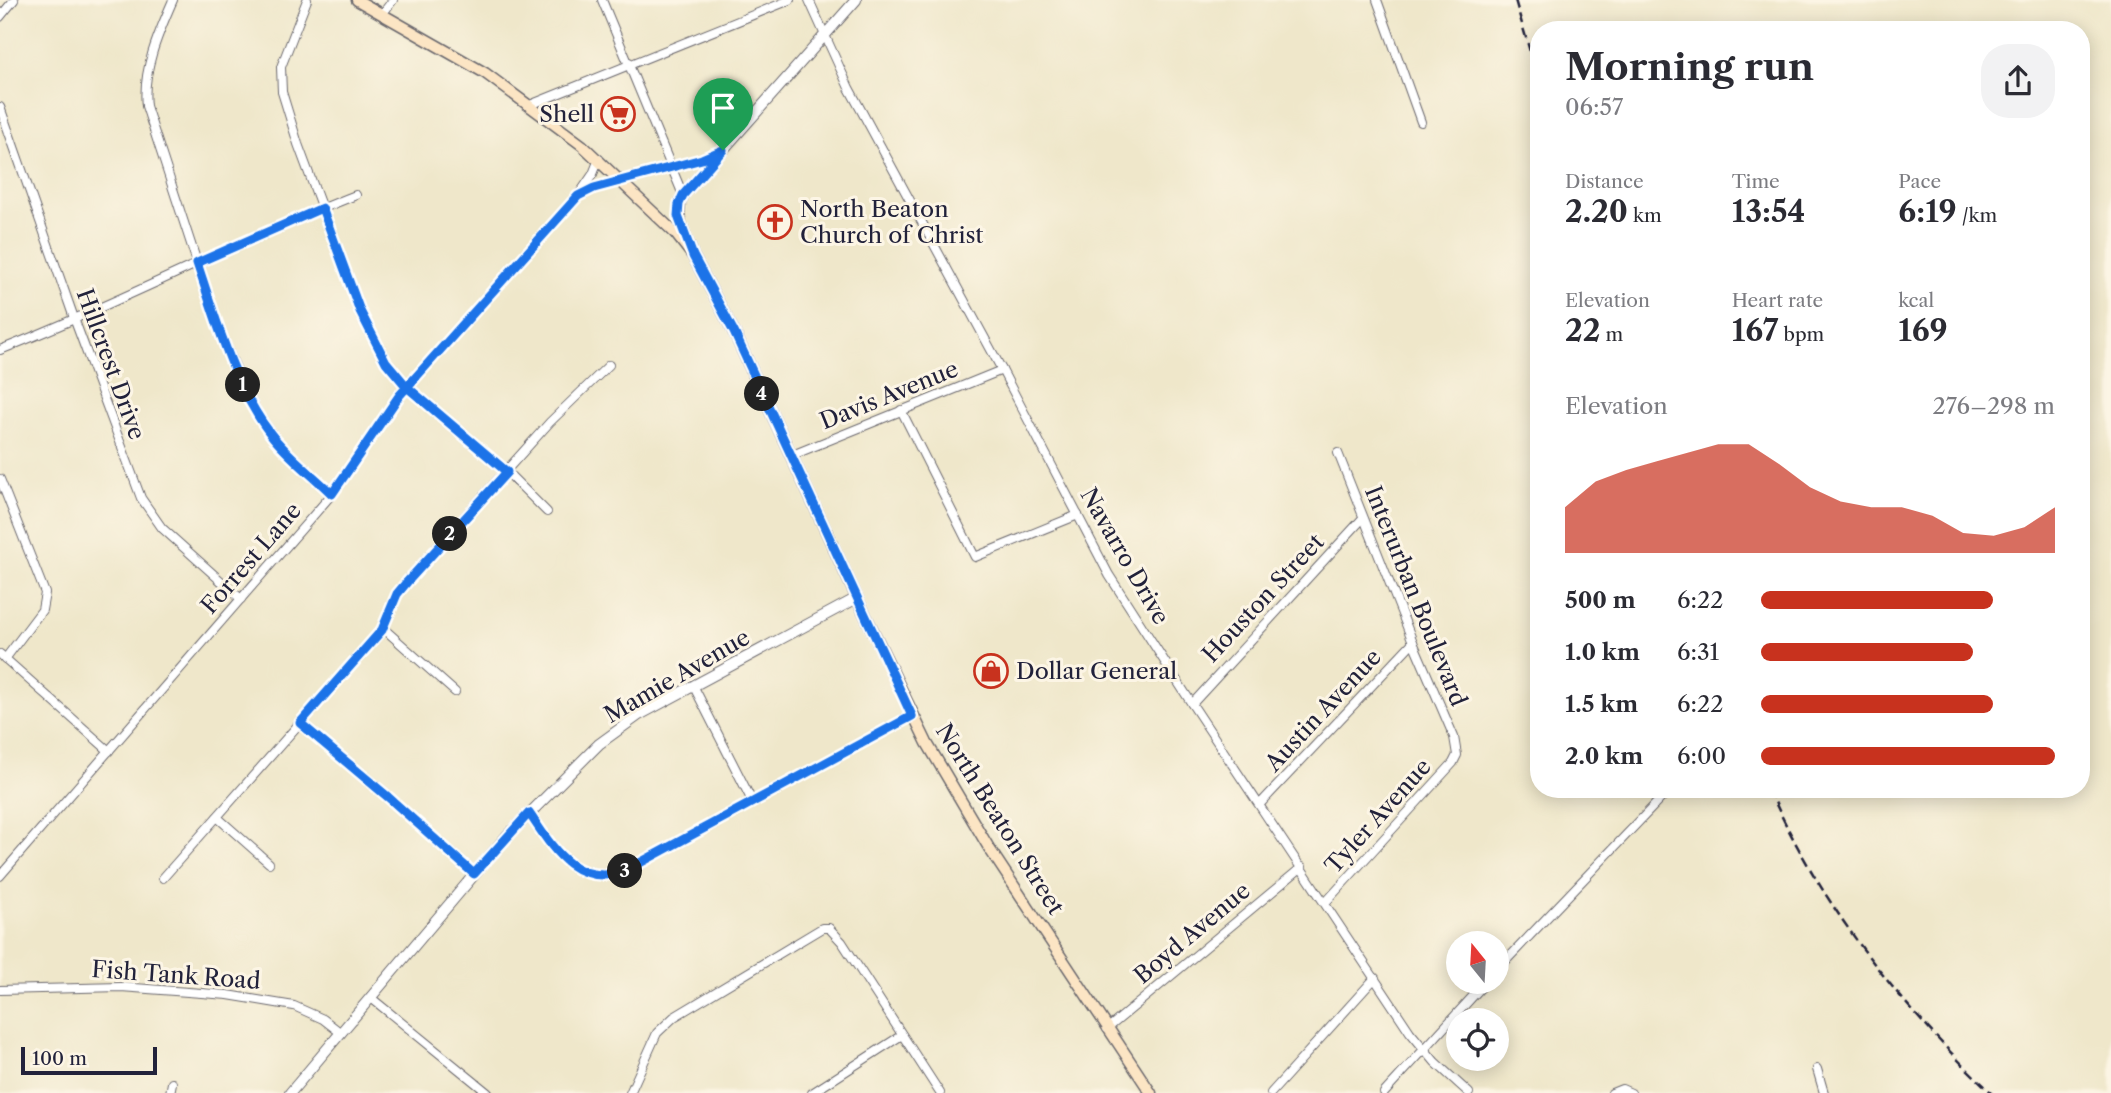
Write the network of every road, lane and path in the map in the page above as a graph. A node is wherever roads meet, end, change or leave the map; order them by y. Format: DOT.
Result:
graph roads {
  1 [pos="14,0"];
  2 [pos="173,0"];
  3 [pos="307,0"];
  4 [pos="357,0"];
  5 [pos="393,0"];
  6 [pos="602,0"];
  7 [pos="790,0"];
  8 [pos="809,0"];
  9 [pos="856,0"];
  10 [pos="1377,0"];
  11 [pos="383,13"];
  12 [pos="0,17"];
  13 [pos="824,36"];
  14 [pos="628,65"];
  15 [pos="530,106"];
  16 [pos="0,107"];
  17 [pos="1421,122"];
  18 [pos="723,150"];
  19 [pos="599,159"];
  20 [pos="670,167"];
  21 [pos="621,180"];
  22 [pos="356,195"];
  23 [pos="683,195"];
  24 [pos="578,196"];
  25 [pos="322,208"];
  26 [pos="693,256"];
  27 [pos="197,263"];
  28 [pos="75,321"];
  29 [pos="0,350"];
  30 [pos="609,365"];
  31 [pos="1002,369"];
  32 [pos="407,387"];
  33 [pos="901,410"];
  34 [pos="1338,453"];
  35 [pos="790,456"];
  36 [pos="507,472"];
  37 [pos="0,479"];
  38 [pos="332,494"];
  39 [pos="547,512"];
  40 [pos="1077,515"];
  41 [pos="1363,518"];
  42 [pos="856,598"];
  43 [pos="241,600"];
  44 [pos="383,628"];
  45 [pos="1413,642"];
  46 [pos="3,656"];
  47 [pos="694,687"];
  48 [pos="455,692"];
  49 [pos="1192,704"];
  50 [pos="912,716"];
  51 [pos="300,723"];
  52 [pos="109,751"];
  53 [pos="1457,755"];
  54 [pos="1661,798"];
  55 [pos="752,801"];
  56 [pos="1261,804"];
  57 [pos="529,813"];
  58 [pos="217,817"];
  59 [pos="269,863"];
  60 [pos="1302,867"];
  61 [pos="474,874"];
  62 [pos="0,876"];
  63 [pos="163,878"];
  64 [pos="1325,902"];
  65 [pos="1509,957"];
  66 [pos="1375,978"];
  67 [pos="0,990"];
  68 [pos="1475,994"];
  69 [pos="370,997"];
  70 [pos="1107,1029"];
  71 [pos="341,1033"];
  72 [pos="902,1035"];
  73 [pos="1424,1050"];
  74 [pos="1817,1069"];
  75 [pos="172,1083"];
  76 [pos="1149,1092"];
  77 [pos="170,1093"];
  78 [pos="290,1093"];
  79 [pos="488,1093"];
  80 [pos="630,1093"];
  81 [pos="812,1093"];
  82 [pos="940,1093"];
  83 [pos="1271,1093"];
  84 [pos="1384,1093"];
  85 [pos="1469,1093"];
  86 [pos="1612,1093"];
  87 [pos="1631,1093"];
  88 [pos="1824,1093"];
  1 -- 12 [label="street"];
  2 -- 27 [label="street"];
  3 -- 25 [label="street"];
  4 -- 11 [label="main road, North Beaton Street"];
  5 -- 11 [label="street"];
  6 -- 14 [label="street"];
  7 -- 14 [label="street"];
  8 -- 13 [label="street, Navarro Drive"];
  9 -- 13 [label="street"];
  10 -- 17 [label="street"];
  11 -- 15 [label="main road, North Beaton Street"];
  13 -- 18 [label="street"];
  13 -- 31 [label="street, Navarro Drive"];
  14 -- 15 [label="street"];
  14 -- 20 [label="street"];
  15 -- 19 [label="main road, North Beaton Street"];
  16 -- 28 [label="street, Hillcrest Drive"];
  18 -- 20 [label="street, Forrest Lane"];
  18 -- 23 [label="street"];
  19 -- 21 [label="main road, North Beaton Street"];
  19 -- 24 [label="street, Forrest Lane"];
  20 -- 21 [label="street, Forrest Lane"];
  20 -- 23 [label="street"];
  21 -- 24 [label="street, Forrest Lane"];
  21 -- 26 [label="main road, North Beaton Street"];
  22 -- 25 [label="street"];
  23 -- 26 [label="street"];
  24 -- 32 [label="street, Forrest Lane"];
  25 -- 27 [label="street"];
  25 -- 32 [label="street"];
  26 -- 35 [label="main road, North Beaton Street"];
  27 -- 28 [label="street"];
  27 -- 38 [label="street"];
  28 -- 29 [label="street"];
  28 -- 43 [label="street, Hillcrest Drive"];
  30 -- 36 [label="street"];
  31 -- 33 [label="street, Davis Avenue"];
  31 -- 40 [label="street, Navarro Drive"];
  32 -- 36 [label="street"];
  32 -- 38 [label="street, Forrest Lane"];
  33 -- 35 [label="street, Davis Avenue"];
  33 -- 40 [label="street"];
  34 -- 41 [label="street, Interurban Boulevard"];
  35 -- 42 [label="main road, North Beaton Street"];
  36 -- 39 [label="street"];
  36 -- 44 [label="street"];
  37 -- 46 [label="street"];
  38 -- 43 [label="street, Forrest Lane"];
  40 -- 49 [label="street, Navarro Drive"];
  41 -- 45 [label="street, Interurban Boulevard"];
  41 -- 49 [label="street, Houston Street"];
  42 -- 47 [label="street, Mamie Avenue"];
  42 -- 50 [label="main road, North Beaton Street"];
  43 -- 52 [label="street, Forrest Lane"];
  44 -- 48 [label="street"];
  44 -- 51 [label="street"];
  45 -- 53 [label="street, Interurban Boulevard"];
  45 -- 56 [label="street, Austin Avenue"];
  46 -- 52 [label="street"];
  47 -- 55 [label="street"];
  47 -- 57 [label="street, Mamie Avenue"];
  49 -- 56 [label="street, Navarro Drive"];
  50 -- 55 [label="street"];
  50 -- 70 [label="main road, North Beaton Street"];
  51 -- 58 [label="street"];
  51 -- 61 [label="street"];
  52 -- 62 [label="street, Forrest Lane"];
  53 -- 64 [label="street, Tyler Avenue"];
  54 -- 65 [label="street"];
  55 -- 57 [label="street"];
  56 -- 60 [label="street, Navarro Drive"];
  57 -- 61 [label="street, Mamie Avenue"];
  58 -- 59 [label="street"];
  58 -- 63 [label="street"];
  60 -- 64 [label="street, Navarro Drive"];
  60 -- 70 [label="street, Boyd Avenue"];
  61 -- 69 [label="street, Mamie Avenue"];
  64 -- 66 [label="street, Navarro Drive"];
  66 -- 73 [label="street, Navarro Drive"];
  66 -- 83 [label="street"];
  67 -- 71 [label="street, Fish Tank Road"];
  68 -- 73 [label="street"];
  69 -- 71 [label="street, Mamie Avenue"];
  69 -- 79 [label="street"];
  70 -- 76 [label="main road, North Beaton Street"];
  71 -- 78 [label="street, Mamie Avenue"];
  72 -- 80 [label="street"];
  72 -- 81 [label="street"];
  72 -- 82 [label="street"];
  73 -- 84 [label="street"];
  73 -- 85 [label="street, Navarro Drive"];
  74 -- 88 [label="street"];
  75 -- 77 [label="street"];
  86 -- 87 [label="street"];
}
